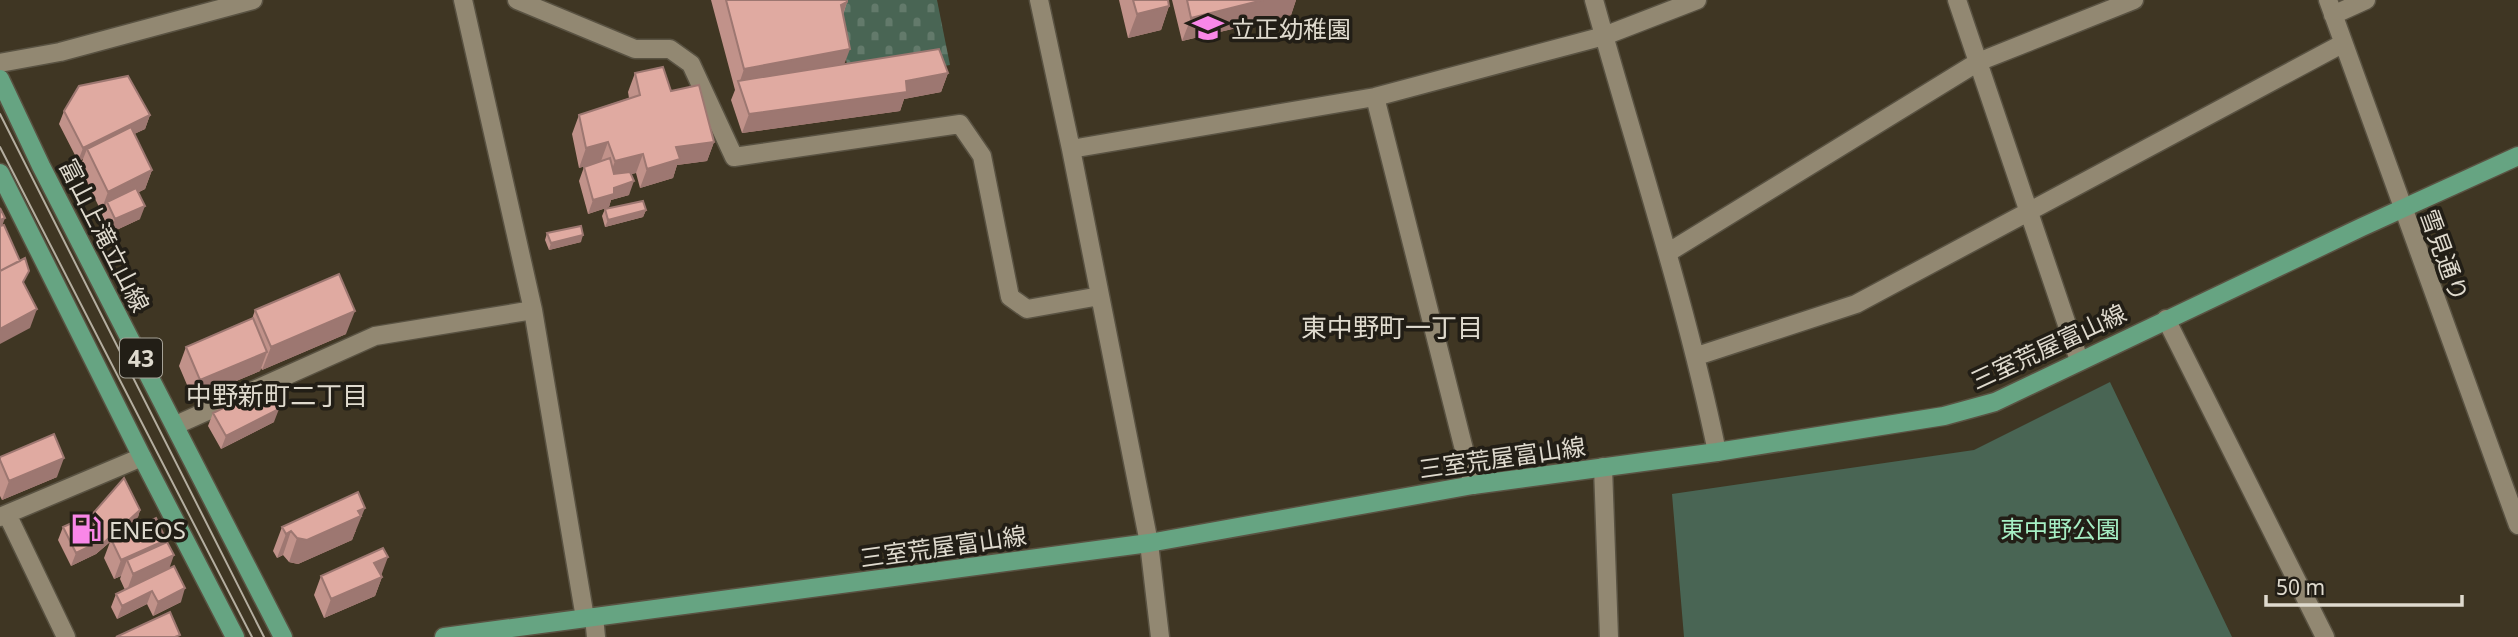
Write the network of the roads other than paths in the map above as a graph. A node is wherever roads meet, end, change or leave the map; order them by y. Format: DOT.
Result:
graph roads {
  1 [pos="253,0"];
  2 [pos="463,0"];
  3 [pos="517,0"];
  4 [pos="1039,0"];
  5 [pos="1594,0"];
  6 [pos="1697,0"];
  7 [pos="1957,0"];
  8 [pos="2134,0"];
  9 [pos="2366,0"];
  10 [pos="223,4"];
  11 [pos="2330,7"];
  12 [pos="1604,36"];
  13 [pos="2342,44"];
  14 [pos="1978,62"];
  15 [pos="0,63"];
  16 [pos="0,79"];
  17 [pos="1375,97"];
  18 [pos="1071,149"];
  19 [pos="2518,156"];
  20 [pos="0,173"];
  21 [pos="2402,208"];
  22 [pos="2029,210"];
  23 [pos="1669,252"];
  24 [pos="1100,296"];
  25 [pos="533,310"];
  26 [pos="2166,318"];
  27 [pos="1697,356"];
  28 [pos="2079,360"];
  29 [pos="176,425"];
  30 [pos="1717,452"];
  31 [pos="142,457"];
  32 [pos="1603,467"];
  33 [pos="1473,485"];
  34 [pos="4,516"];
  35 [pos="2518,526"];
  36 [pos="1149,543"];
  37 [pos="589,617"];
  38 [pos="66,637"];
  39 [pos="235,637"];
  40 [pos="283,637"];
  41 [pos="444,637"];
  42 [pos="596,637"];
  43 [pos="1160,637"];
  44 [pos="1609,637"];
  45 [pos="2325,637"];
  1 -- 10 [label="street"];
  2 -- 25 [label="street"];
  3 -- 24 [label="street"];
  4 -- 18 [label="street"];
  5 -- 12 [label="street"];
  6 -- 12 [label="street"];
  7 -- 14 [label="street"];
  8 -- 14 [label="street"];
  9 -- 11 [label="street"];
  10 -- 15 [label="street"];
  11 -- 13 [label="street, 雪見通り"];
  12 -- 17 [label="street"];
  12 -- 23 [label="street"];
  13 -- 21 [label="street, 雪見通り"];
  13 -- 22 [label="street"];
  14 -- 22 [label="street"];
  14 -- 23 [label="street"];
  16 -- 29 [label="main road, 富山上滝立山線 / 43"];
  17 -- 18 [label="street"];
  17 -- 33 [label="street"];
  18 -- 24 [label="street"];
  19 -- 21 [label="main road, 三室荒屋富山線"];
  20 -- 31 [label="main road, 43"];
  21 -- 26 [label="main road, 三室荒屋富山線"];
  21 -- 35 [label="street, 雪見通り"];
  22 -- 27 [label="street"];
  22 -- 28 [label="street"];
  23 -- 27 [label="street"];
  24 -- 36 [label="street"];
  25 -- 29 [label="street"];
  25 -- 37 [label="street"];
  26 -- 28 [label="main road, 三室荒屋富山線"];
  26 -- 45 [label="street"];
  27 -- 30 [label="street"];
  28 -- 30 [label="main road, 三室荒屋富山線"];
  29 -- 40 [label="main road, 富山上滝立山線 / 43"];
  30 -- 32 [label="main road, 三室荒屋富山線"];
  31 -- 34 [label="street"];
  31 -- 39 [label="main road, 43"];
  32 -- 33 [label="main road, 三室荒屋富山線"];
  32 -- 44 [label="street"];
  33 -- 36 [label="main road, 三室荒屋富山線"];
  34 -- 38 [label="street"];
  36 -- 37 [label="main road, 三室荒屋富山線"];
  36 -- 43 [label="street"];
  37 -- 41 [label="main road, 三室荒屋富山線"];
  37 -- 42 [label="street"];
}
